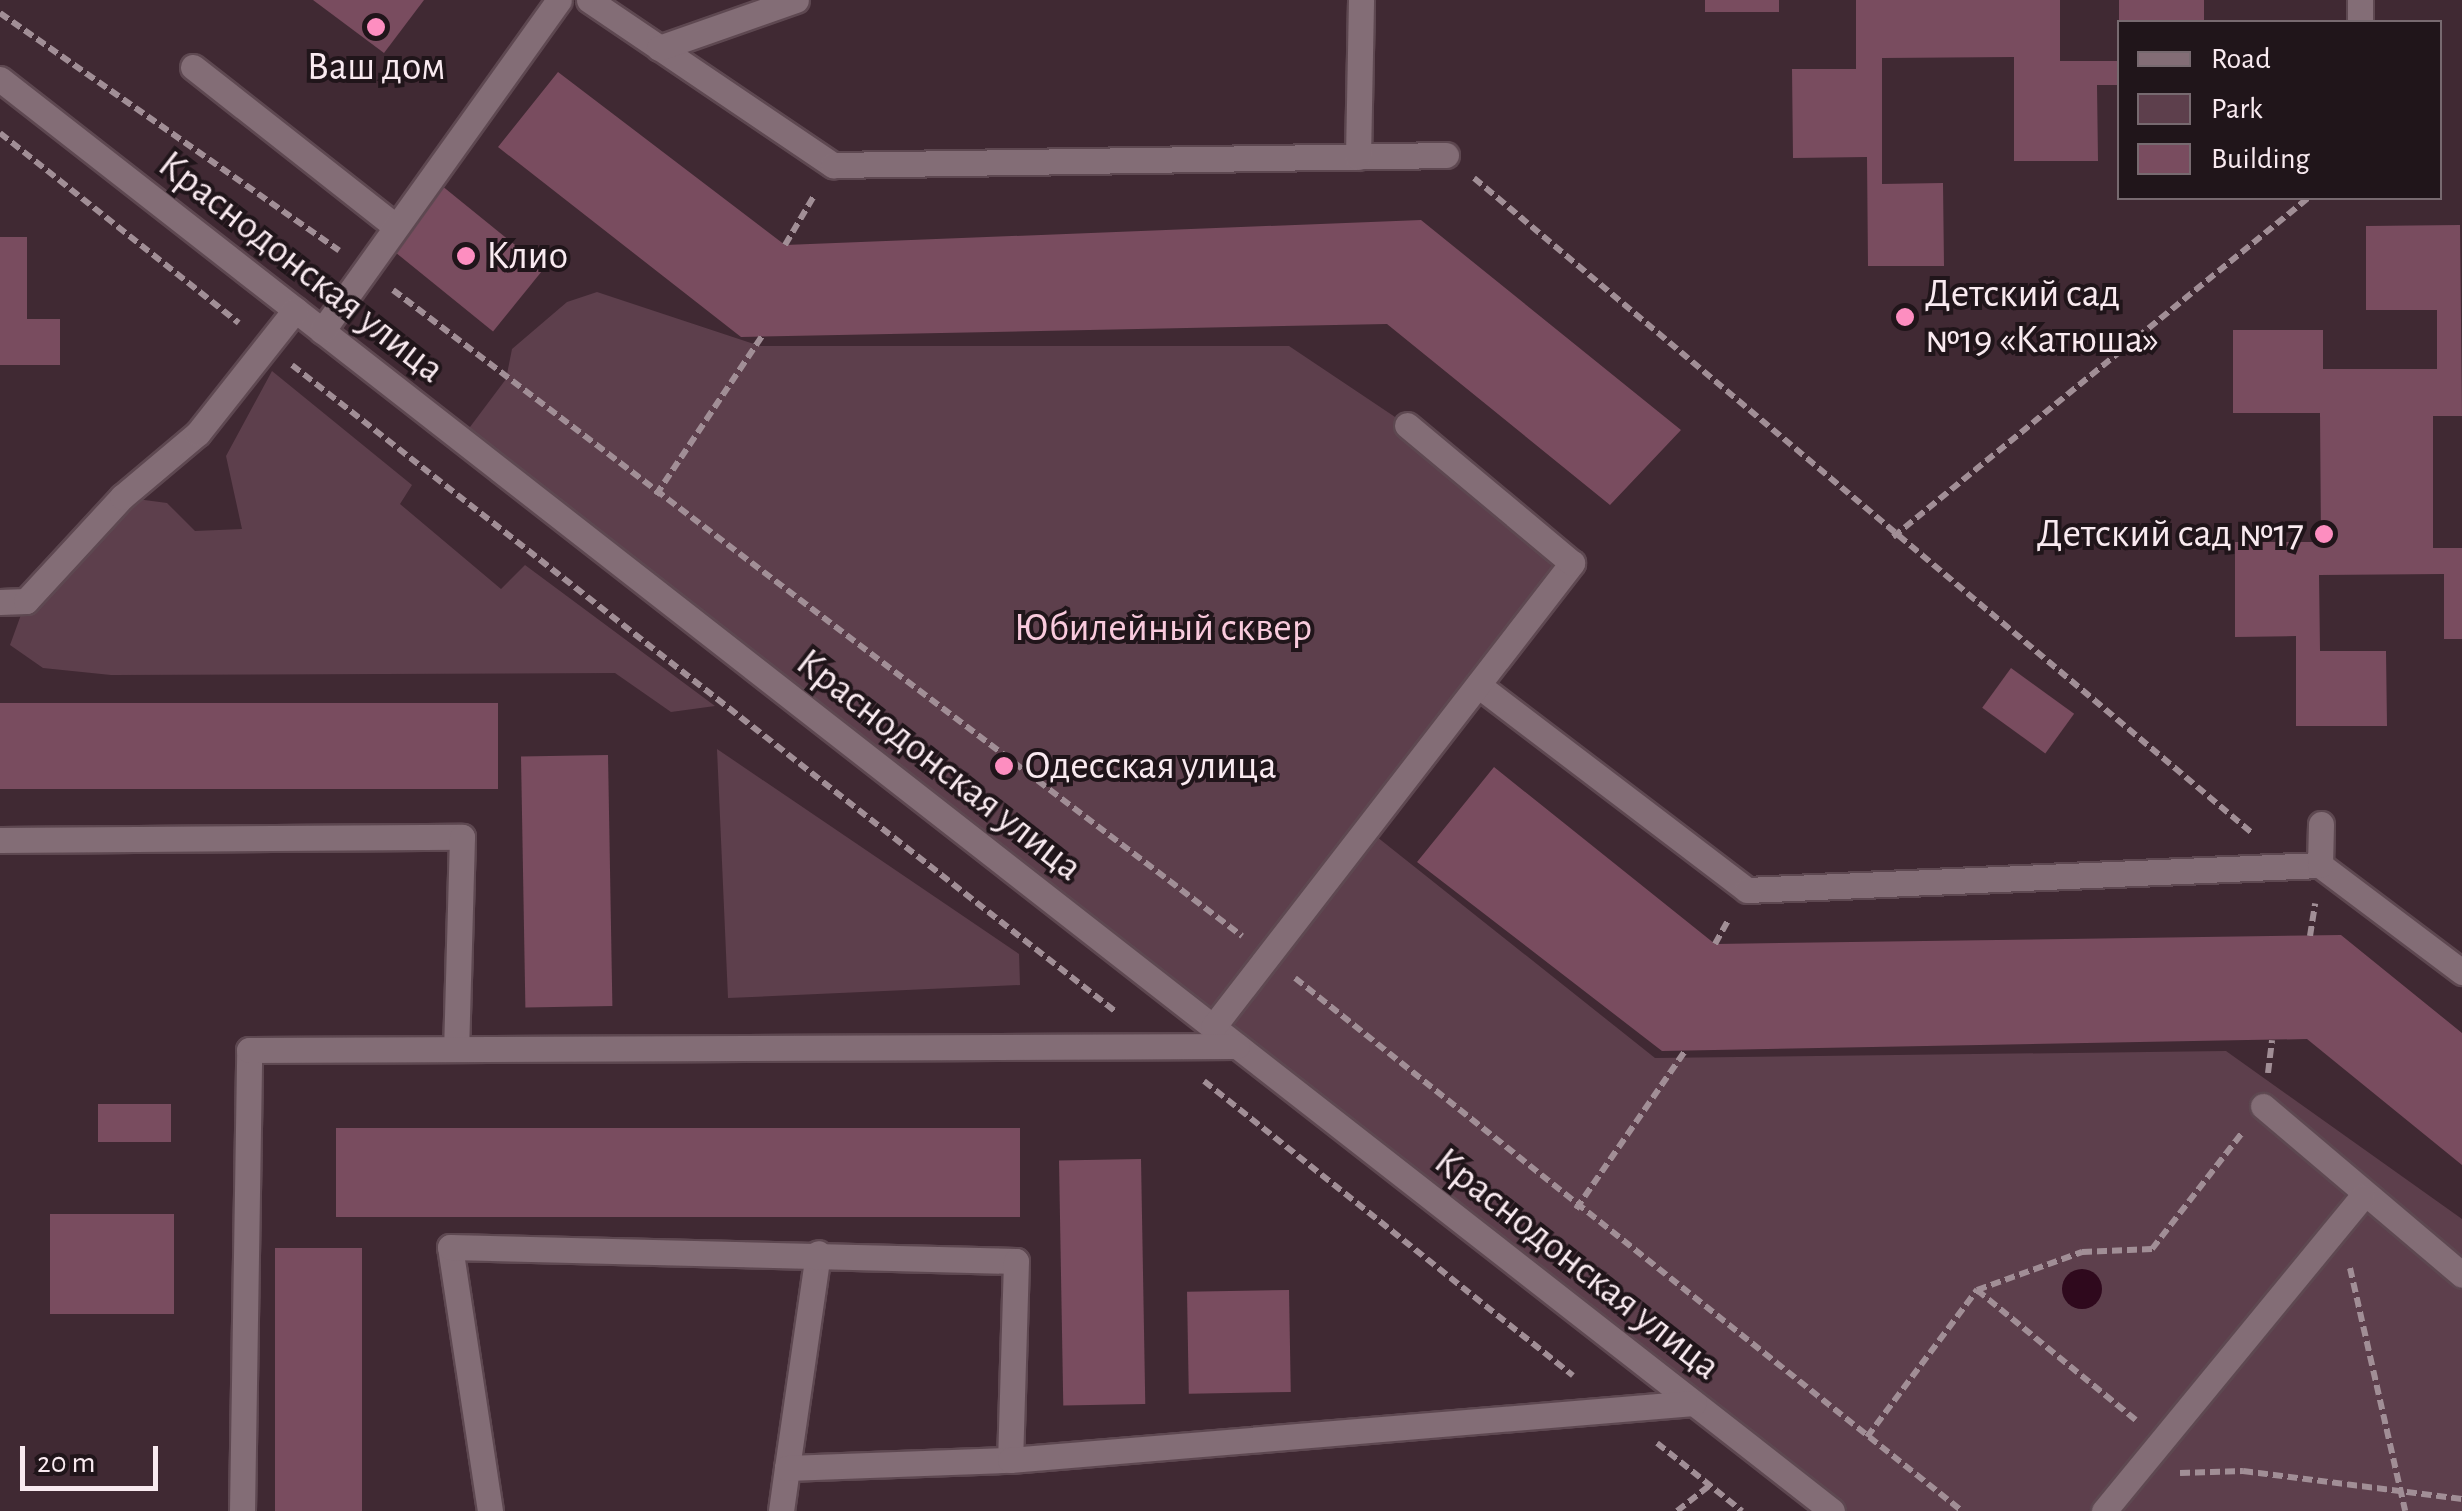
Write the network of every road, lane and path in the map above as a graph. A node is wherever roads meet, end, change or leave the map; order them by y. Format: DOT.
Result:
graph roads {
  1 [pos="559,0"];
  2 [pos="588,0"];
  3 [pos="1361,0"];
  4 [pos="791,1"];
  5 [pos="0,13"];
  6 [pos="660,48"];
  7 [pos="193,66"];
  8 [pos="0,79"];
  9 [pos="0,134"];
  10 [pos="1446,155"];
  11 [pos="1358,156"];
  12 [pos="832,166"];
  13 [pos="2306,200"];
  14 [pos="394,225"];
  15 [pos="785,245"];
  16 [pos="366,268"];
  17 [pos="296,310"];
  18 [pos="322,331"];
  19 [pos="762,336"];
  20 [pos="267,346"];
  21 [pos="1406,425"];
  22 [pos="656,495"];
  23 [pos="1893,537"];
  24 [pos="0,602"];
  25 [pos="1478,685"];
  26 [pos="2321,824"];
  27 [pos="0,840"];
  28 [pos="2320,865"];
  29 [pos="2292,866"];
  30 [pos="1268,956"];
  31 [pos="2462,972"];
  32 [pos="1213,1027"];
  33 [pos="2272,1040"];
  34 [pos="1160,1046"];
  35 [pos="1237,1046"];
  36 [pos="456,1049"];
  37 [pos="1685,1051"];
  38 [pos="2263,1106"];
  39 [pos="2362,1197"];
  40 [pos="1576,1209"];
  41 [pos="2340,1224"];
  42 [pos="818,1254"];
  43 [pos="2462,1275"];
  44 [pos="1977,1290"];
  45 [pos="1694,1403"];
  46 [pos="1622,1415"];
  47 [pos="1867,1437"];
  48 [pos="2162,1440"];
  49 [pos="1010,1460"];
  50 [pos="786,1468"];
  51 [pos="2134,1475"];
  52 [pos="1710,1485"];
  53 [pos="2402,1497"];
  54 [pos="2462,1499"];
  55 [pos="242,1511"];
  56 [pos="490,1511"];
  57 [pos="782,1511"];
  58 [pos="1677,1511"];
  59 [pos="1742,1511"];
  60 [pos="1832,1511"];
  61 [pos="1962,1511"];
  62 [pos="2104,1511"];
  63 [pos="2405,1511"];
  1 -- 14 [label="street"];
  2 -- 6 [label="street"];
  3 -- 11 [label="street"];
  4 -- 6 [label="street"];
  5 -- 16 [label="path"];
  6 -- 12 [label="street"];
  7 -- 14 [label="street"];
  8 -- 17 [label="street, Краснодонская улица"];
  9 -- 20 [label="path"];
  10 -- 11 [label="street"];
  10 -- 23 [label="path"];
  11 -- 12 [label="street"];
  12 -- 15 [label="path"];
  13 -- 23 [label="path"];
  14 -- 16 [label="street"];
  16 -- 18 [label="street"];
  16 -- 22 [label="path"];
  17 -- 18 [label="street, Краснодонская улица"];
  17 -- 20 [label="street"];
  18 -- 32 [label="street, Краснодонская улица"];
  19 -- 22 [label="path"];
  20 -- 24 [label="street"];
  20 -- 34 [label="path"];
  21 -- 25 [label="street"];
  22 -- 30 [label="path"];
  23 -- 29 [label="path"];
  25 -- 29 [label="street"];
  25 -- 30 [label="street"];
  26 -- 28 [label="street"];
  27 -- 36 [label="street"];
  28 -- 29 [label="street"];
  28 -- 31 [label="street"];
  30 -- 32 [label="street"];
  30 -- 40 [label="path"];
  32 -- 35 [label="street, Краснодонская улица"];
  33 -- 38 [label="path"];
  34 -- 35 [label="street"];
  34 -- 36 [label="street"];
  34 -- 46 [label="path"];
  35 -- 45 [label="street, Краснодонская улица"];
  36 -- 55 [label="street"];
  37 -- 40 [label="path"];
  38 -- 39 [label="street"];
  38 -- 44 [label="path"];
  39 -- 41 [label="street"];
  39 -- 43 [label="street"];
  40 -- 47 [label="path"];
  41 -- 48 [label="street"];
  41 -- 53 [label="path"];
  42 -- 49 [label="street"];
  42 -- 50 [label="street"];
  42 -- 56 [label="street"];
  44 -- 47 [label="path"];
  44 -- 48 [label="path"];
  45 -- 46 [label="street"];
  45 -- 60 [label="street, Краснодонская улица"];
  46 -- 49 [label="street"];
  46 -- 52 [label="path"];
  47 -- 61 [label="path"];
  48 -- 51 [label="street"];
  49 -- 50 [label="street"];
  50 -- 57 [label="street"];
  51 -- 53 [label="path"];
  51 -- 62 [label="street"];
  52 -- 58 [label="path"];
  52 -- 59 [label="path"];
  53 -- 54 [label="path"];
  53 -- 63 [label="path"];
}
